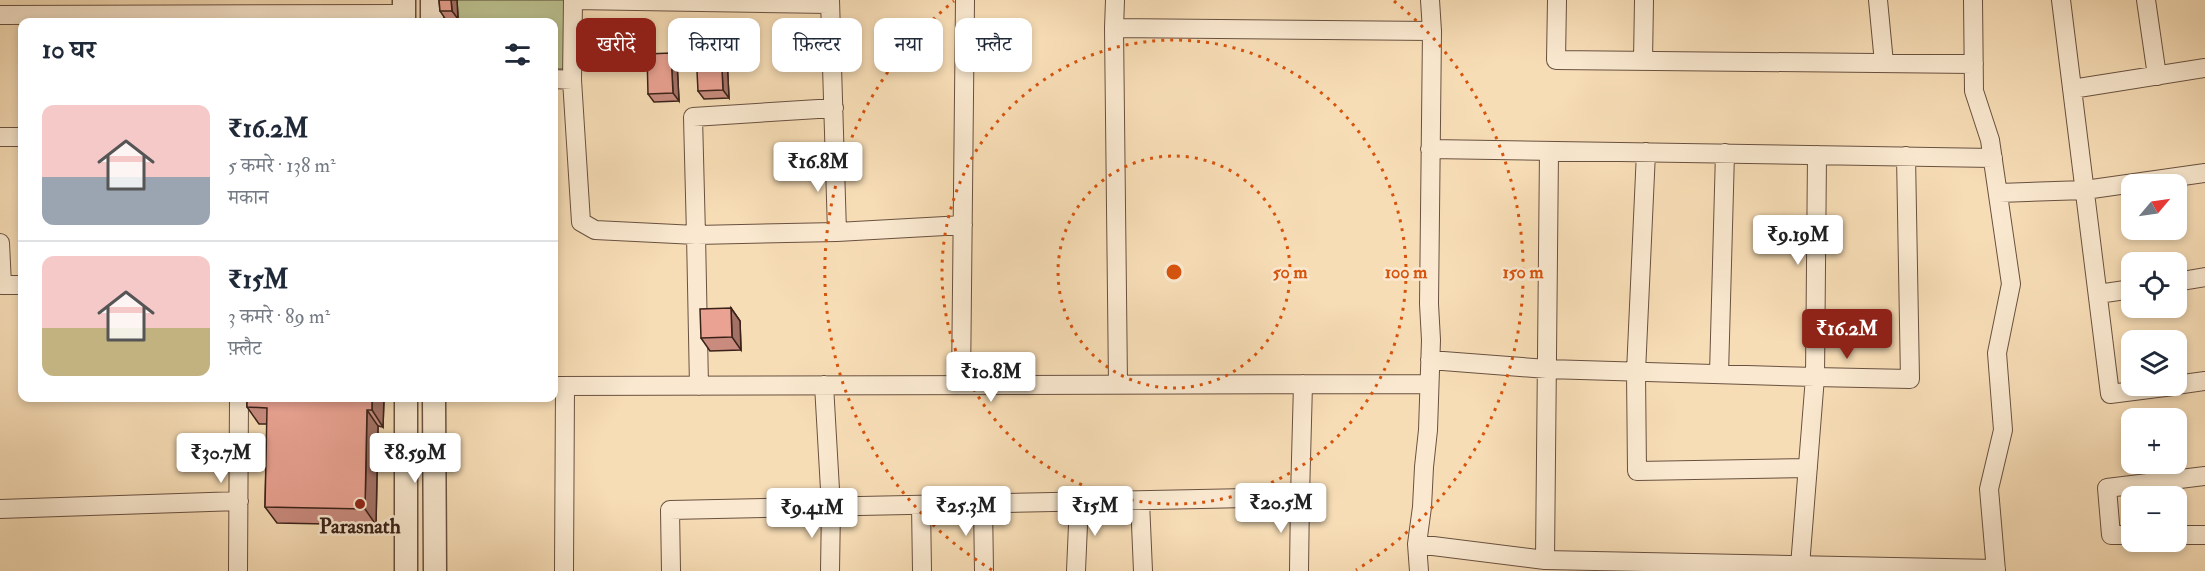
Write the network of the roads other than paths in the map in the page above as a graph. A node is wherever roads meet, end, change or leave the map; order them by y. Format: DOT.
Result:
graph roads {
  1 [pos="432,0"];
  2 [pos="964,0"];
  3 [pos="1115,0"];
  4 [pos="1430,0"];
  5 [pos="1557,0"];
  6 [pos="1644,0"];
  7 [pos="1878,0"];
  8 [pos="1973,0"];
  9 [pos="2061,0"];
  10 [pos="2146,0"];
  11 [pos="830,2"];
  12 [pos="404,12"];
  13 [pos="0,15"];
  14 [pos="245,18"];
  15 [pos="432,18"];
  16 [pos="1114,28"];
  17 [pos="1432,31"];
  18 [pos="1643,61"];
  19 [pos="1884,63"];
  20 [pos="1974,64"];
  21 [pos="2205,68"];
  22 [pos="2157,76"];
  23 [pos="558,80"];
  24 [pos="572,80"];
  25 [pos="2072,89"];
  26 [pos="834,108"];
  27 [pos="0,137"];
  28 [pos="18,137"];
  29 [pos="1430,149"];
  30 [pos="1549,151"];
  31 [pos="1646,152"];
  32 [pos="1725,153"];
  33 [pos="1817,155"];
  34 [pos="1906,156"];
  35 [pos="1993,158"];
  36 [pos="2205,173"];
  37 [pos="2085,190"];
  38 [pos="1999,193"];
  39 [pos="963,225"];
  40 [pos="837,232"];
  41 [pos="696,235"];
  42 [pos="0,243"];
  43 [pos="1,271"];
  44 [pos="2205,277"];
  45 [pos="2187,280"];
  46 [pos="18,285"];
  47 [pos="2121,291"];
  48 [pos="2098,294"];
  49 [pos="1430,360"];
  50 [pos="1547,369"];
  51 [pos="1636,372"];
  52 [pos="1719,374"];
  53 [pos="1815,377"];
  54 [pos="2205,381"];
  55 [pos="2187,383"];
  56 [pos="1118,384"];
  57 [pos="1303,384"];
  58 [pos="1429,384"];
  59 [pos="824,385"];
  60 [pos="961,385"];
  61 [pos="559,386"];
  62 [pos="699,386"];
  63 [pos="2121,392"];
  64 [pos="239,402"];
  65 [pos="406,402"];
  66 [pos="434,402"];
  67 [pos="1808,468"];
  68 [pos="2205,476"];
  69 [pos="2121,486"];
  70 [pos="2123,486"];
  71 [pos="1300,497"];
  72 [pos="238,501"];
  73 [pos="1140,501"];
  74 [pos="1079,502"];
  75 [pos="983,504"];
  76 [pos="921,505"];
  77 [pos="831,507"];
  78 [pos="0,509"];
  79 [pos="2121,535"];
  80 [pos="2187,535"];
  81 [pos="2205,535"];
  82 [pos="1417,544"];
  83 [pos="435,560"];
  84 [pos="1545,560"];
  85 [pos="406,561"];
  86 [pos="1800,566"];
  87 [pos="1750,568"];
  88 [pos="1996,570"];
  89 [pos="238,571"];
  90 [pos="564,571"];
  91 [pos="671,571"];
  92 [pos="830,571"];
  93 [pos="922,571"];
  94 [pos="984,571"];
  95 [pos="1076,571"];
  96 [pos="1143,571"];
  97 [pos="1299,571"];
  98 [pos="1419,571"];
  1 -- 15 [label="street"];
  2 -- 39 [label="street"];
  3 -- 16 [label="street"];
  4 -- 17 [label="street"];
  5 -- 18 [label="street"];
  6 -- 18 [label="street"];
  7 -- 19 [label="street"];
  8 -- 20 [label="street"];
  9 -- 25 [label="street"];
  10 -- 22 [label="street"];
  11 -- 24 [label="street"];
  11 -- 26 [label="street"];
  12 -- 14 [label="street"];
  13 -- 14 [label="street"];
  16 -- 17 [label="street"];
  16 -- 56 [label="street"];
  17 -- 29 [label="street"];
  18 -- 19 [label="street"];
  19 -- 20 [label="street"];
  20 -- 35 [label="street"];
  21 -- 22 [label="street"];
  22 -- 25 [label="street"];
  23 -- 24 [label="street"];
  24 -- 41 [label="street"];
  25 -- 37 [label="street"];
  26 -- 40 [label="street"];
  26 -- 41 [label="street"];
  27 -- 28 [label="street"];
  29 -- 30 [label="street"];
  29 -- 49 [label="street"];
  30 -- 31 [label="street"];
  30 -- 50 [label="street"];
  31 -- 32 [label="street"];
  31 -- 51 [label="street"];
  32 -- 33 [label="street"];
  32 -- 52 [label="street"];
  33 -- 34 [label="street"];
  33 -- 53 [label="street"];
  34 -- 35 [label="street"];
  34 -- 53 [label="street"];
  35 -- 38 [label="street"];
  36 -- 37 [label="street"];
  37 -- 38 [label="street"];
  37 -- 48 [label="street"];
  38 -- 88 [label="street"];
  39 -- 40 [label="street"];
  39 -- 60 [label="street"];
  40 -- 41 [label="street"];
  41 -- 62 [label="street"];
  42 -- 43 [label="street"];
  43 -- 46 [label="street"];
  44 -- 45 [label="street"];
  47 -- 48 [label="street"];
  48 -- 63 [label="street"];
  49 -- 50 [label="street"];
  49 -- 58 [label="street"];
  50 -- 51 [label="street"];
  50 -- 84 [label="street"];
  51 -- 52 [label="street"];
  51 -- 67 [label="street"];
  52 -- 53 [label="street"];
  53 -- 67 [label="street"];
  54 -- 55 [label="street"];
  56 -- 57 [label="street"];
  56 -- 60 [label="street"];
  57 -- 58 [label="street"];
  57 -- 71 [label="street"];
  58 -- 82 [label="street"];
  59 -- 60 [label="street"];
  59 -- 62 [label="street"];
  59 -- 77 [label="street"];
  61 -- 62 [label="street"];
  61 -- 90 [label="street"];
  64 -- 72 [label="street"];
  65 -- 85 [label="street"];
  66 -- 83 [label="street"];
  67 -- 86 [label="street"];
  68 -- 70 [label="street"];
  69 -- 79 [label="street"];
  71 -- 73 [label="street"];
  71 -- 97 [label="street"];
  72 -- 78 [label="street"];
  72 -- 89 [label="street"];
  73 -- 74 [label="street"];
  73 -- 96 [label="street"];
  74 -- 75 [label="street"];
  74 -- 95 [label="street"];
  75 -- 76 [label="street"];
  75 -- 94 [label="street"];
  76 -- 77 [label="street"];
  76 -- 93 [label="street"];
  77 -- 91 [label="street"];
  77 -- 92 [label="street"];
  80 -- 81 [label="street"];
  82 -- 84 [label="street"];
  82 -- 98 [label="street"];
  83 -- 85 [label="street"];
  84 -- 87 [label="street"];
  86 -- 87 [label="street"];
  86 -- 88 [label="street"];
}
